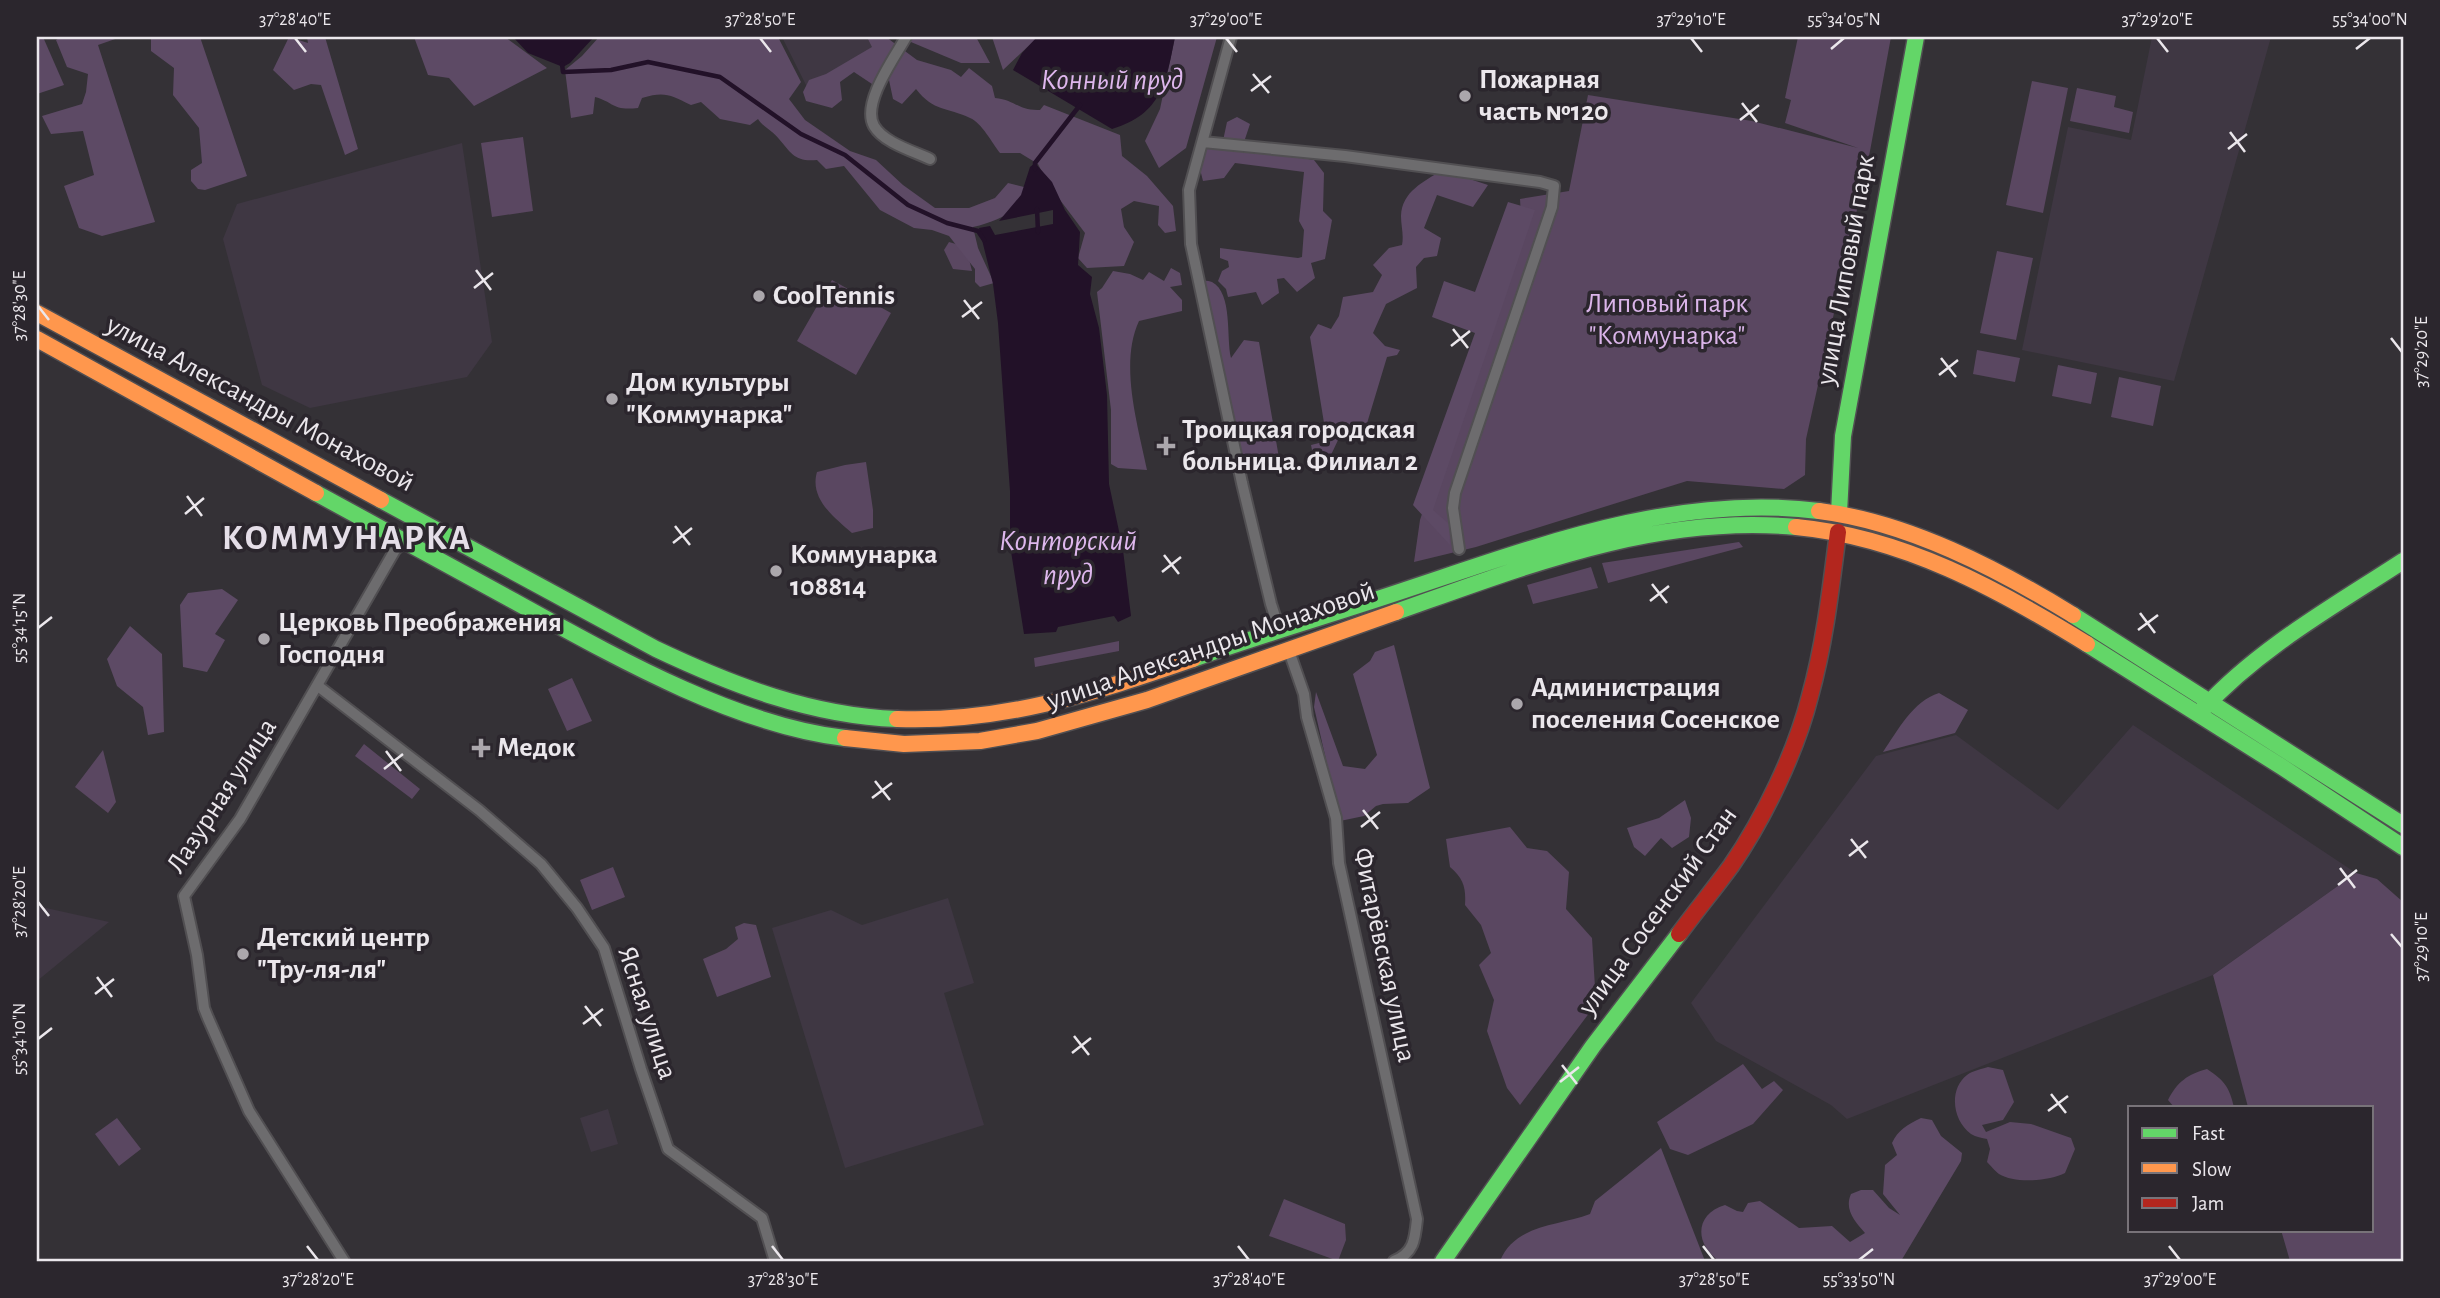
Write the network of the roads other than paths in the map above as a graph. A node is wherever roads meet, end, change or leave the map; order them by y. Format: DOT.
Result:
graph roads {
  1 [pos="906,37"];
  2 [pos="1231,37"];
  3 [pos="1916,37"];
  4 [pos="1203,142"];
  5 [pos="930,159"];
  6 [pos="37,313"];
  7 [pos="37,339"];
  8 [pos="1839,513"];
  9 [pos="423,523"];
  10 [pos="1838,532"];
  11 [pos="404,542"];
  12 [pos="1460,549"];
  13 [pos="2403,561"];
  14 [pos="1279,629"];
  15 [pos="1289,651"];
  16 [pos="317,687"];
  17 [pos="2210,700"];
  18 [pos="2199,715"];
  19 [pos="2403,825"];
  20 [pos="2403,847"];
  21 [pos="344,1261"];
  22 [pos="775,1261"];
  23 [pos="1394,1261"];
  24 [pos="1443,1261"];
  1 -- 5 [label="street"];
  2 -- 4 [label="street"];
  3 -- 8 [label="main road, улица Липовый парк"];
  4 -- 12 [label="street"];
  4 -- 14 [label="street"];
  6 -- 9 [label="main road, улица Александры Монаховой"];
  7 -- 11 [label="main road, улица Александры Монаховой"];
  8 -- 10 [label="street, улица Сосенский Стан"];
  8 -- 14 [label="main road, улица Александры Монаховой"];
  8 -- 17 [label="main road, улица Александры Монаховой"];
  9 -- 11 [label="street, Лазурная улица"];
  9 -- 14 [label="main road, улица Александры Монаховой"];
  10 -- 15 [label="main road, улица Александры Монаховой"];
  10 -- 18 [label="main road, улица Александры Монаховой"];
  10 -- 24 [label="main road, улица Сосенский Стан"];
  11 -- 15 [label="main road, улица Александры Монаховой"];
  11 -- 16 [label="street, Лазурная улица"];
  13 -- 17 [label="main road"];
  15 -- 23 [label="street, Фитарёвская улица"];
  16 -- 21 [label="street, Лазурная улица"];
  16 -- 22 [label="street, Ясная улица"];
  17 -- 18 [label="main road"];
  17 -- 19 [label="main road, улица Александры Монаховой"];
  18 -- 20 [label="main road, улица Александры Монаховой"];
}
